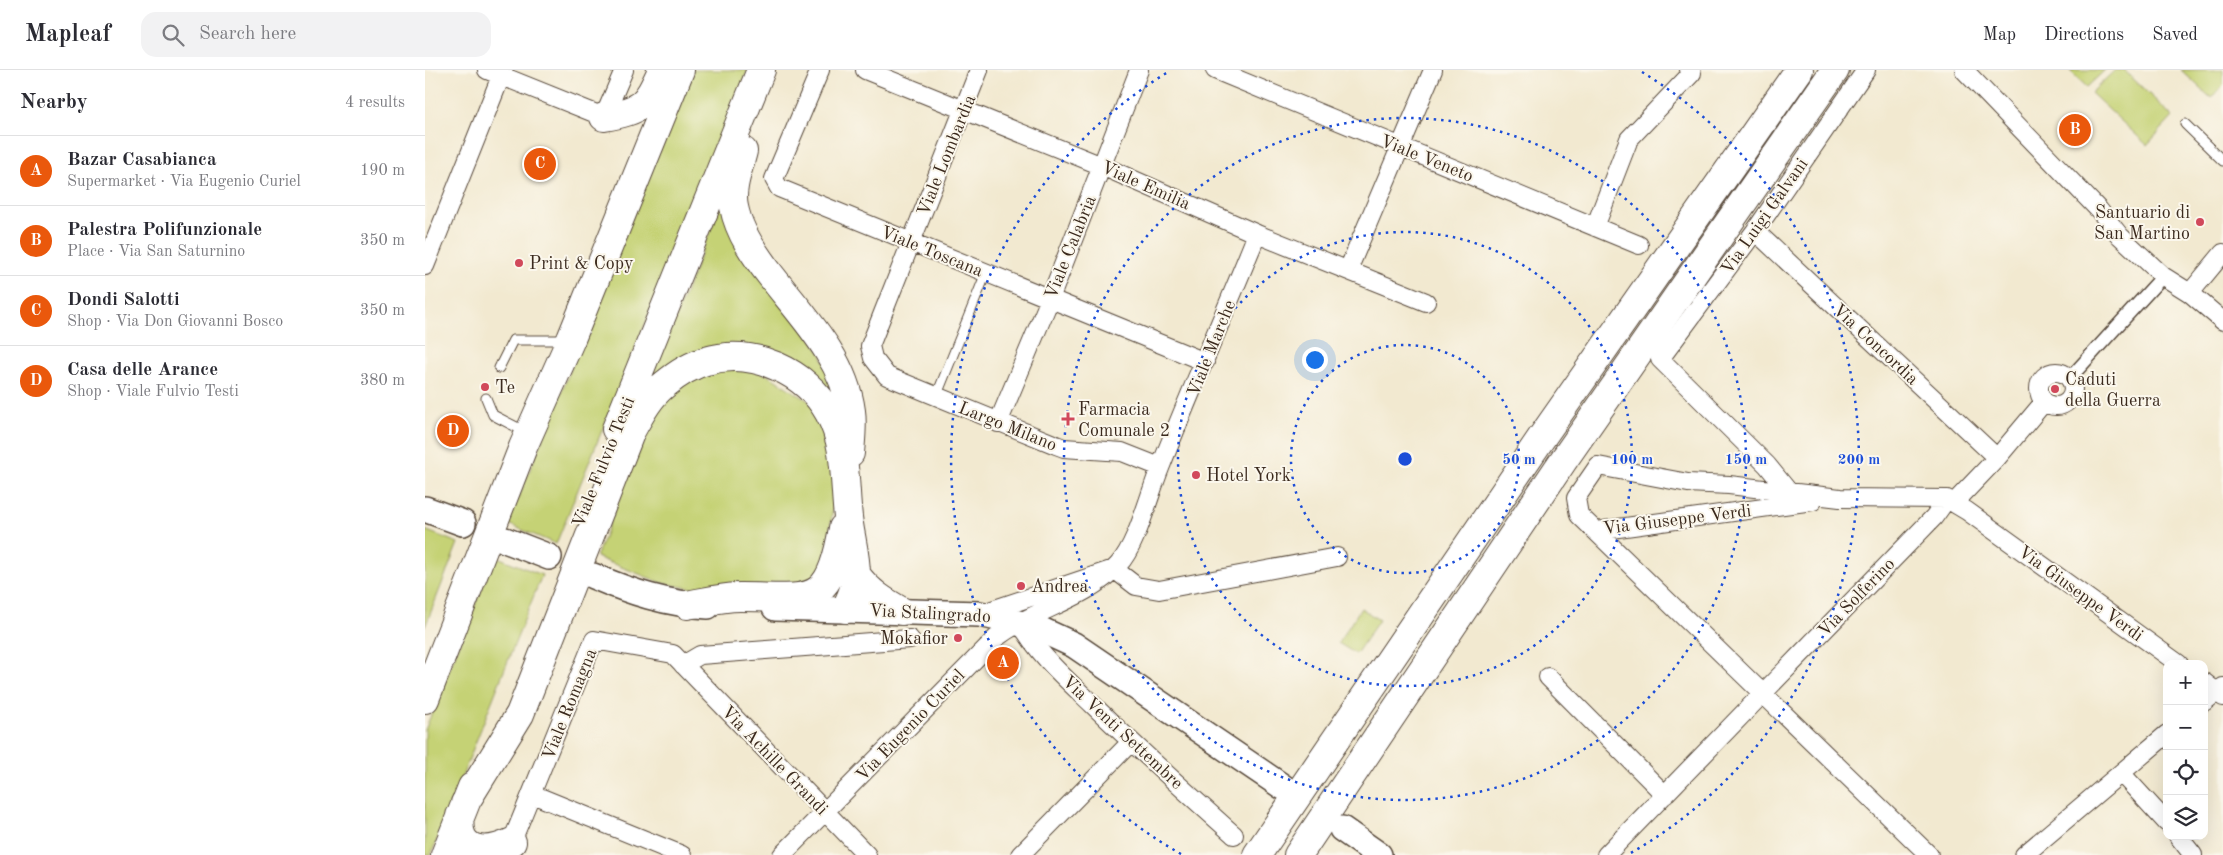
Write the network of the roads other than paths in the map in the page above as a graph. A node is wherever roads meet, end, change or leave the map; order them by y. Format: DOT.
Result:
graph roads {
  1 [pos="624,70"];
  2 [pos="662,70"];
  3 [pos="680,70"];
  4 [pos="780,70"];
  5 [pos="819,70"];
  6 [pos="865,70"];
  7 [pos="979,70"];
  8 [pos="1139,70"];
  9 [pos="1215,70"];
  10 [pos="1433,70"];
  11 [pos="1689,70"];
  12 [pos="1799,70"];
  13 [pos="1835,70"];
  14 [pos="1866,70"];
  15 [pos="1964,70"];
  16 [pos="494,73"];
  17 [pos="759,77"];
  18 [pos="964,110"];
  19 [pos="604,117"];
  20 [pos="2185,124"];
  21 [pos="1400,147"];
  22 [pos="2223,161"];
  23 [pos="1102,166"];
  24 [pos="1595,227"];
  25 [pos="1755,231"];
  26 [pos="1257,234"];
  27 [pos="911,242"];
  28 [pos="1639,245"];
  29 [pos="2223,253"];
  30 [pos="425,266"];
  31 [pos="1348,270"];
  32 [pos="986,273"];
  33 [pos="2163,276"];
  34 [pos="2190,293"];
  35 [pos="1050,299"];
  36 [pos="1426,302"];
  37 [pos="2223,321"];
  38 [pos="571,339"];
  39 [pos="1205,362"];
  40 [pos="499,368"];
  41 [pos="887,376"];
  42 [pos="2069,379"];
  43 [pos="487,398"];
  44 [pos="936,398"];
  45 [pos="2044,402"];
  46 [pos="998,423"];
  47 [pos="526,440"];
  48 [pos="1758,456"];
  49 [pos="1997,458"];
  50 [pos="1160,468"];
  51 [pos="1750,487"];
  52 [pos="1789,492"];
  53 [pos="1840,498"];
  54 [pos="1950,501"];
  55 [pos="425,509"];
  56 [pos="847,509"];
  57 [pos="463,524"];
  58 [pos="1597,531"];
  59 [pos="505,540"];
  60 [pos="549,557"];
  61 [pos="1337,557"];
  62 [pos="1114,569"];
  63 [pos="845,572"];
  64 [pos="593,576"];
  65 [pos="687,605"];
  66 [pos="846,609"];
  67 [pos="901,611"];
  68 [pos="979,614"];
  69 [pos="1020,622"];
  70 [pos="910,639"];
  71 [pos="425,656"];
  72 [pos="2173,660"];
  73 [pos="683,665"];
  74 [pos="1548,677"];
  75 [pos="1763,693"];
  76 [pos="425,699"];
  77 [pos="2163,737"];
  78 [pos="1131,742"];
  79 [pos="2121,773"];
  80 [pos="1283,787"];
  81 [pos="532,794"];
  82 [pos="1665,795"];
  83 [pos="463,810"];
  84 [pos="825,812"];
  85 [pos="2163,819"];
  86 [pos="1342,829"];
  87 [pos="1234,835"];
  88 [pos="2181,840"];
  89 [pos="509,848"];
  90 [pos="445,855"];
  91 [pos="682,855"];
  92 [pos="782,855"];
  93 [pos="867,855"];
  94 [pos="1020,855"];
  95 [pos="1257,855"];
  96 [pos="1298,855"];
  97 [pos="1379,855"];
  98 [pos="1606,855"];
  99 [pos="1929,855"];
  100 [pos="2024,855"];
  101 [pos="2193,855"];
  1 -- 19 [label="street"];
  2 -- 19 [label="highway"];
  3 -- 38 [label="highway"];
  4 -- 17 [label="highway"];
  5 -- 27 [label="street, Viale Toscana"];
  6 -- 18 [label="street, Viale Emilia"];
  7 -- 18 [label="street, Viale Lombardia"];
  8 -- 23 [label="street, Viale Calabria"];
  9 -- 21 [label="street, Viale Veneto"];
  10 -- 21 [label="street"];
  11 -- 24 [label="street"];
  12 -- 95 [label="highway"];
  13 -- 96 [label="highway"];
  14 -- 25 [label="street, Via Luigi Galvani"];
  15 -- 33 [label="street"];
  16 -- 19 [label="street"];
  16 -- 30 [label="street"];
  17 -- 56 [label="highway"];
  17 -- 83 [label="highway, Viale Fulvio Testi"];
  18 -- 23 [label="street, Viale Emilia"];
  18 -- 27 [label="street, Viale Lombardia"];
  20 -- 22 [label="lane"];
  21 -- 24 [label="street, Viale Veneto"];
  21 -- 31 [label="street"];
  23 -- 26 [label="street, Viale Emilia"];
  23 -- 35 [label="street, Viale Calabria"];
  24 -- 28 [label="street, Viale Veneto"];
  25 -- 48 [label="street, Via Luigi Galvani"];
  25 -- 49 [label="street, Via Concordia"];
  26 -- 31 [label="street, Viale Emilia"];
  26 -- 39 [label="street, Viale Marche"];
  27 -- 32 [label="street, Viale Toscana"];
  27 -- 41 [label="street, Viale Lombardia"];
  29 -- 34 [label="street"];
  31 -- 36 [label="street, Viale Emilia"];
  32 -- 35 [label="street, Viale Toscana"];
  32 -- 44 [label="lane"];
  33 -- 34 [label="street"];
  33 -- 42 [label="street"];
  34 -- 37 [label="street"];
  35 -- 39 [label="street, Viale Toscana"];
  35 -- 46 [label="street, Viale Calabria"];
  38 -- 40 [label="lane"];
  38 -- 47 [label="highway"];
  39 -- 50 [label="street, Viale Marche"];
  41 -- 44 [label="street, Largo Milano"];
  42 -- 45 [label="street"];
  42 -- 45 [label="street"];
  43 -- 47 [label="lane"];
  44 -- 46 [label="street, Largo Milano"];
  45 -- 49 [label="street, Via Solferino"];
  46 -- 50 [label="street, Largo Milano"];
  47 -- 71 [label="highway"];
  47 -- 76 [label="highway"];
  48 -- 51 [label="street"];
  48 -- 52 [label="street"];
  49 -- 54 [label="street, Via Solferino"];
  50 -- 62 [label="street, Viale Marche"];
  51 -- 52 [label="street, Via Giuseppe Verdi"];
  51 -- 58 [label="street, Via Giuseppe Verdi"];
  52 -- 53 [label="street, Via Giuseppe Verdi"];
  53 -- 54 [label="street, Via Giuseppe Verdi"];
  53 -- 58 [label="street, Via Giuseppe Verdi"];
  54 -- 72 [label="street, Via Giuseppe Verdi"];
  54 -- 75 [label="street, Via Solferino"];
  55 -- 57 [label="main road"];
  56 -- 63 [label="highway"];
  56 -- 83 [label="highway"];
  58 -- 75 [label="street"];
  59 -- 60 [label="main road"];
  61 -- 62 [label="street"];
  62 -- 68 [label="street"];
  62 -- 69 [label="street, Viale Marche"];
  63 -- 65 [label="highway"];
  63 -- 66 [label="highway"];
  63 -- 67 [label="highway"];
  64 -- 65 [label="main road, Via Stalingrado"];
  65 -- 66 [label="main road, Via Stalingrado"];
  66 -- 67 [label="main road, Via Stalingrado"];
  67 -- 68 [label="main road, Via Stalingrado"];
  68 -- 69 [label="main road, Via Stalingrado"];
  69 -- 78 [label="street, Via Venti Settembre"];
  69 -- 80 [label="main road, Via Stalingrado"];
  69 -- 84 [label="street, Via Eugenio Curiel"];
  70 -- 73 [label="street, Via Stalingrado"];
  73 -- 81 [label="street, Viale Romagna"];
  73 -- 84 [label="street, Via Achille Grandi"];
  74 -- 82 [label="street"];
  75 -- 82 [label="street, Via Solferino"];
  75 -- 99 [label="street"];
  77 -- 79 [label="street"];
  78 -- 87 [label="street, Via Venti Settembre"];
  78 -- 94 [label="street"];
  79 -- 85 [label="street"];
  79 -- 100 [label="street"];
  81 -- 89 [label="street, Viale Romagna"];
  81 -- 91 [label="street"];
  82 -- 98 [label="street, Via Solferino"];
  83 -- 89 [label="highway"];
  83 -- 90 [label="highway, Viale Fulvio Testi"];
  84 -- 92 [label="street, Via Eugenio Curiel"];
  84 -- 93 [label="street, Via Achille Grandi"];
  86 -- 97 [label="main road"];
  88 -- 101 [label="street"];
}
